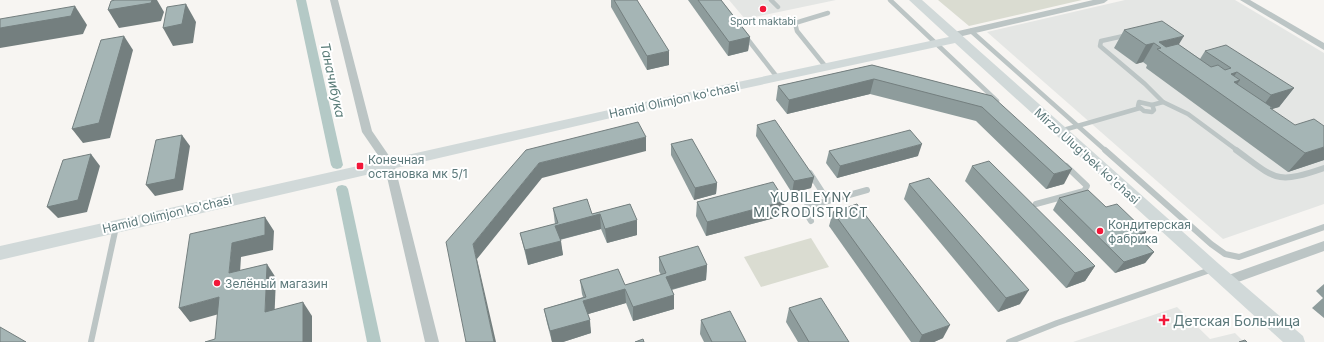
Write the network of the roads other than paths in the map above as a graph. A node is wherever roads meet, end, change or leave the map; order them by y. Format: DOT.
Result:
graph roads {
  1 [pos="334,0"];
  2 [pos="771,0"];
  3 [pos="890,0"];
  4 [pos="915,0"];
  5 [pos="1104,0"];
  6 [pos="1244,0"];
  7 [pos="778,7"];
  8 [pos="828,13"];
  9 [pos="740,30"];
  10 [pos="971,31"];
  11 [pos="1136,33"];
  12 [pos="956,37"];
  13 [pos="936,44"];
  14 [pos="1324,47"];
  15 [pos="826,67"];
  16 [pos="777,78"];
  17 [pos="1162,102"];
  18 [pos="1000,104"];
  19 [pos="1078,126"];
  20 [pos="1060,131"];
  21 [pos="389,164"];
  22 [pos="1064,164"];
  23 [pos="806,168"];
  24 [pos="1324,168"];
  25 [pos="867,190"];
  26 [pos="828,201"];
  27 [pos="1036,204"];
  28 [pos="811,221"];
  29 [pos="117,225"];
  30 [pos="1324,227"];
  31 [pos="1324,246"];
  32 [pos="0,253"];
  33 [pos="1213,269"];
  34 [pos="1227,281"];
  35 [pos="91,342"];
  36 [pos="432,342"];
  37 [pos="1009,342"];
  38 [pos="1296,342"];
  1 -- 21 [label="street"];
  2 -- 7 [label="lane"];
  3 -- 13 [label="lane"];
  4 -- 12 [label="street, Mirzo Ulug'bek ko'chasi"];
  5 -- 10 [label="street"];
  6 -- 14 [label="street"];
  8 -- 15 [label="lane"];
  9 -- 16 [label="lane"];
  10 -- 12 [label="street"];
  10 -- 19 [label="lane"];
  11 -- 17 [label="lane"];
  12 -- 13 [label="street, Hamid Olimjon ko'chasi"];
  12 -- 20 [label="street, Mirzo Ulug'bek ko'chasi"];
  13 -- 15 [label="street, Hamid Olimjon ko'chasi"];
  13 -- 18 [label="lane"];
  15 -- 16 [label="street, Hamid Olimjon ko'chasi"];
  16 -- 21 [label="street, Hamid Olimjon ko'chasi"];
  17 -- 19 [label="lane"];
  17 -- 24 [label="lane"];
  19 -- 20 [label="lane"];
  19 -- 30 [label="lane"];
  20 -- 33 [label="street, Mirzo Ulug'bek ko'chasi"];
  21 -- 29 [label="street, Hamid Olimjon ko'chasi"];
  21 -- 36 [label="street"];
  22 -- 27 [label="lane"];
  23 -- 26 [label="lane"];
  25 -- 26 [label="lane"];
  26 -- 28 [label="lane"];
  29 -- 32 [label="street, Hamid Olimjon ko'chasi"];
  29 -- 35 [label="lane"];
  31 -- 34 [label="street"];
  33 -- 34 [label="street, Mirzo Ulug'bek ko'chasi"];
  33 -- 37 [label="lane"];
  34 -- 38 [label="street, Mirzo Ulug'bek ko'chasi"];
}
